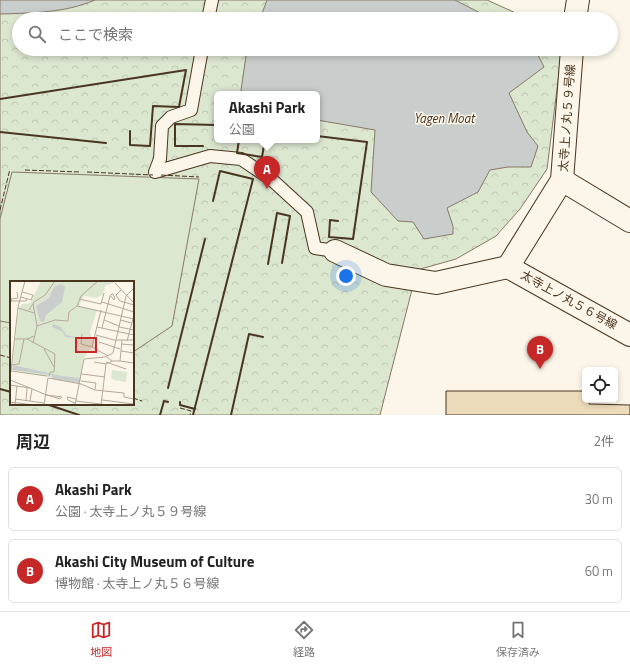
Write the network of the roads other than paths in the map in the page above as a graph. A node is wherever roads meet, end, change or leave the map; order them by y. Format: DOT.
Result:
graph roads {
  1 [pos="212,0"];
  2 [pos="578,0"];
  3 [pos="209,12"];
  4 [pos="576,12"];
  5 [pos="201,56"];
  6 [pos="571,56"];
  7 [pos="562,180"];
  8 [pos="630,221"];
  9 [pos="335,251"];
  10 [pos="508,267"];
  11 [pos="630,335"];
  1 -- 3 [label="lane"];
  2 -- 4 [label="street"];
  5 -- 9 [label="lane"];
  6 -- 7 [label="street, 太寺上ノ丸５９号線"];
  7 -- 8 [label="street"];
  7 -- 10 [label="street, 太寺上ノ丸５９号線"];
  9 -- 10 [label="street"];
  10 -- 11 [label="street, 太寺上ノ丸５６号線"];
}
